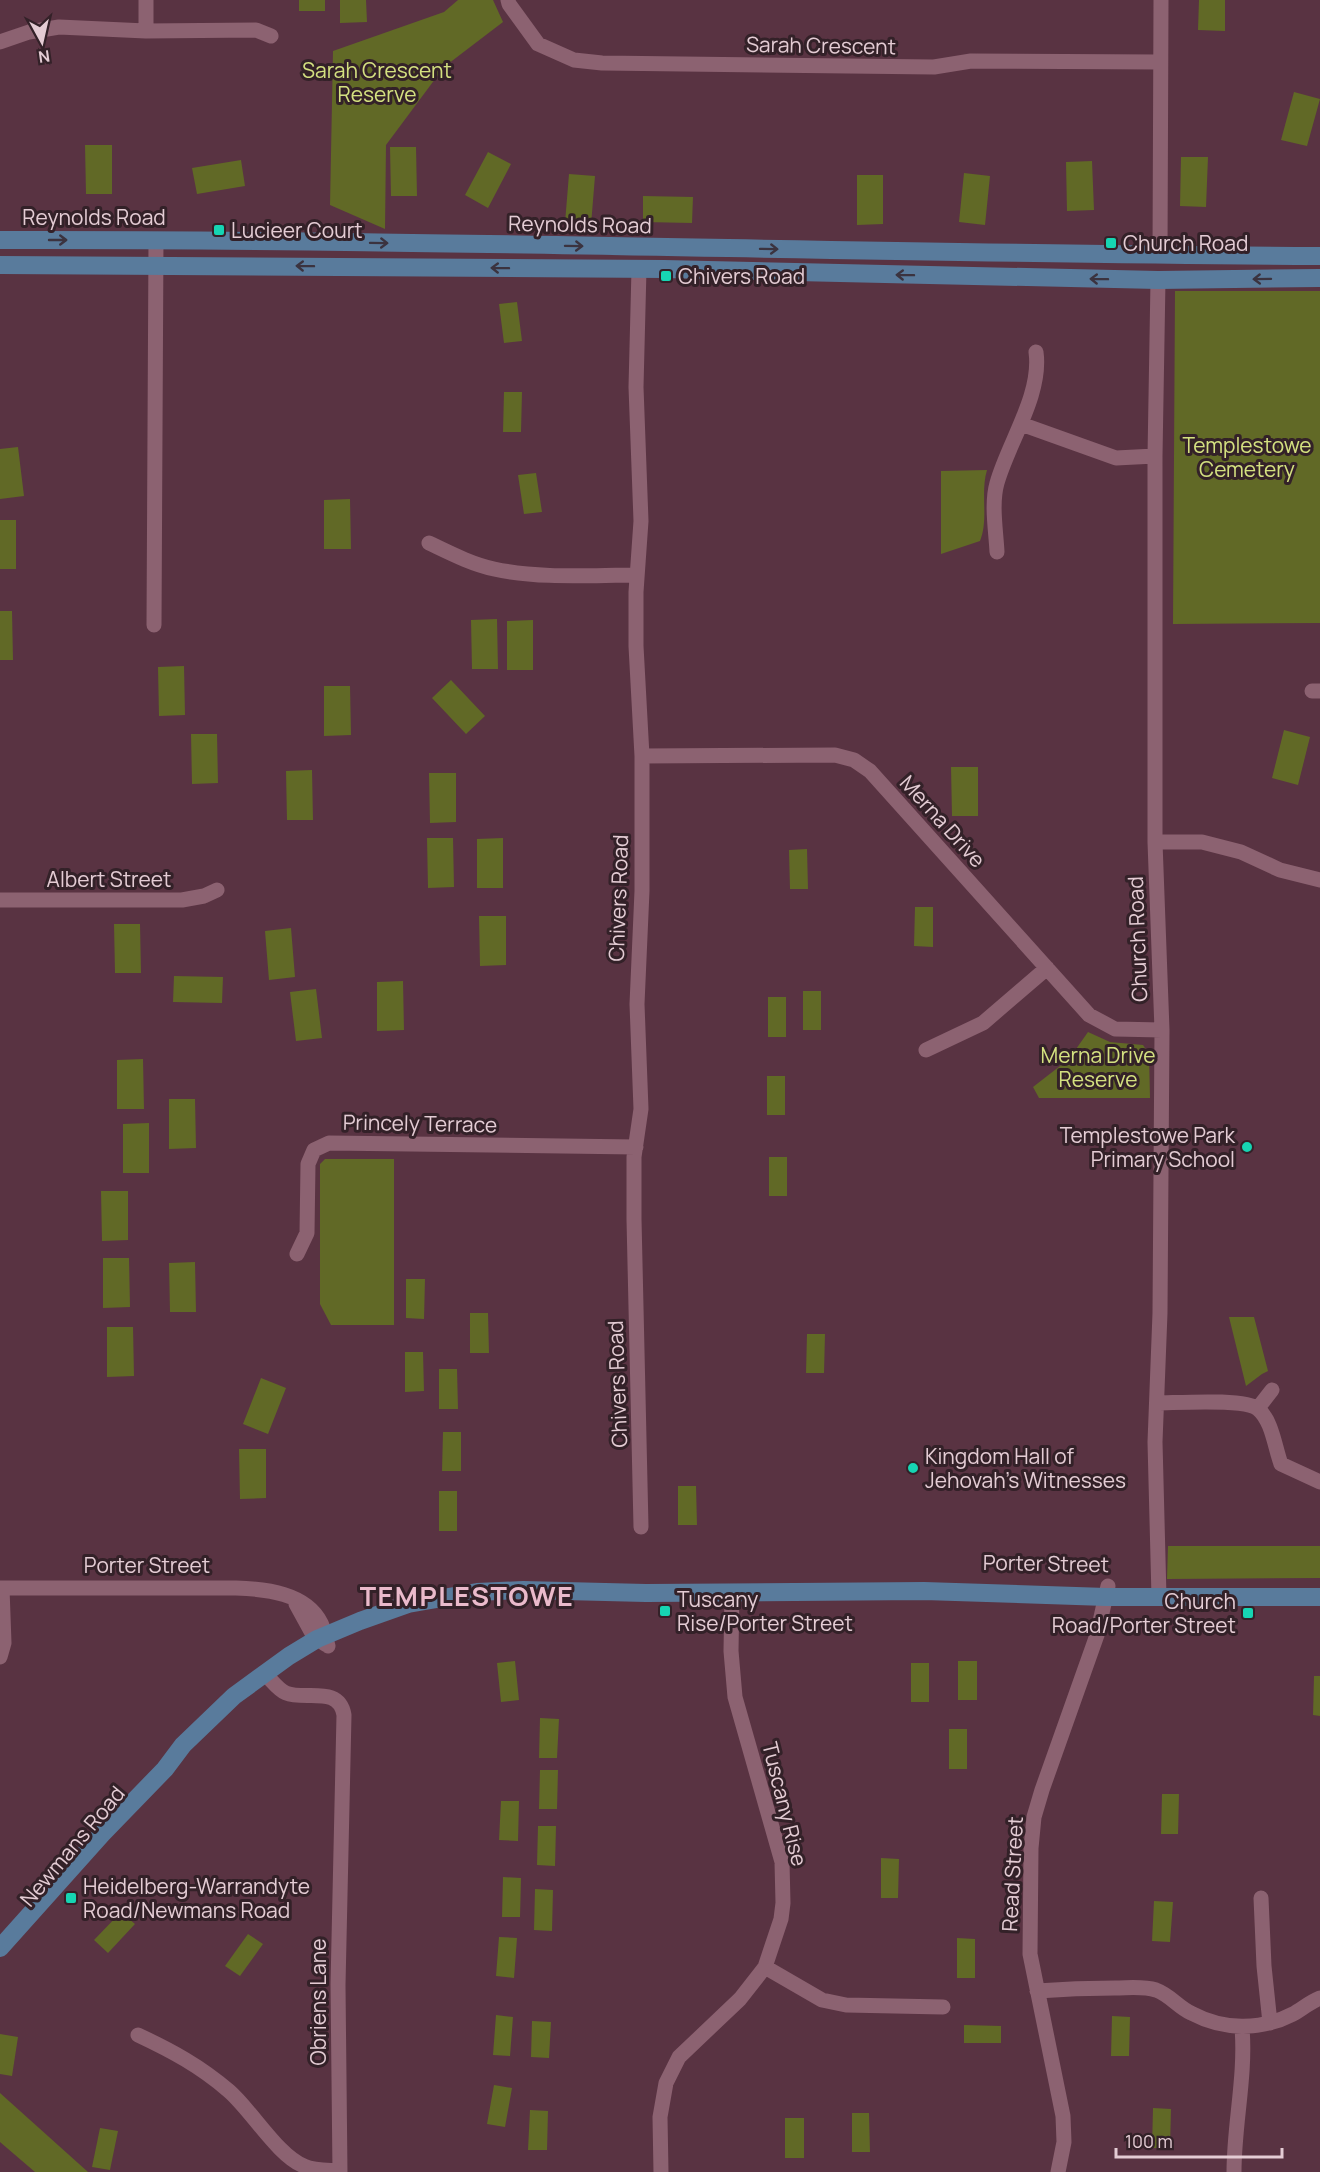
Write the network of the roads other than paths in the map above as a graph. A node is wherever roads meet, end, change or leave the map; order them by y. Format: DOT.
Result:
graph roads {
  1 [pos="146,0"];
  2 [pos="508,0"];
  3 [pos="1161,0"];
  4 [pos="146,31"];
  5 [pos="271,36"];
  6 [pos="0,42"];
  7 [pos="1159,62"];
  8 [pos="0,240"];
  9 [pos="156,240"];
  10 [pos="1026,253"];
  11 [pos="1084,254"];
  12 [pos="1160,255"];
  13 [pos="1320,256"];
  14 [pos="0,265"];
  15 [pos="157,265"];
  16 [pos="639,269"];
  17 [pos="1026,278"];
  18 [pos="1320,278"];
  19 [pos="1158,280"];
  20 [pos="1036,352"];
  21 [pos="1022,424"];
  22 [pos="1155,456"];
  23 [pos="429,543"];
  24 [pos="998,552"];
  25 [pos="637,575"];
  26 [pos="154,625"];
  27 [pos="642,756"];
  28 [pos="1155,842"];
  29 [pos="1320,880"];
  30 [pos="216,890"];
  31 [pos="0,900"];
  32 [pos="1047,968"];
  33 [pos="1162,1030"];
  34 [pos="926,1050"];
  35 [pos="636,1147"];
  36 [pos="297,1254"];
  37 [pos="1272,1390"];
  38 [pos="1157,1403"];
  39 [pos="1258,1408"];
  40 [pos="1320,1482"];
  41 [pos="641,1527"];
  42 [pos="1,1588"];
  43 [pos="1320,1589"];
  44 [pos="732,1592"];
  45 [pos="1107,1592"];
  46 [pos="1159,1592"];
  47 [pos="1320,1597"];
  48 [pos="323,1640"];
  49 [pos="0,1657"];
  50 [pos="268,1676"];
  51 [pos="151,1784"];
  52 [pos="1261,1898"];
  53 [pos="0,1948"];
  54 [pos="0,1961"];
  55 [pos="765,1967"];
  56 [pos="1036,1991"];
  57 [pos="1320,1998"];
  58 [pos="943,2007"];
  59 [pos="1270,2023"];
  60 [pos="1242,2028"];
  61 [pos="138,2035"];
  62 [pos="661,2170"];
  63 [pos="340,2172"];
  64 [pos="1058,2172"];
  65 [pos="1234,2172"];
  1 -- 4 [label="street"];
  2 -- 7 [label="street, Sarah Crescent"];
  3 -- 7 [label="street"];
  4 -- 5 [label="street"];
  4 -- 6 [label="street"];
  7 -- 12 [label="street"];
  8 -- 9 [label="main road, Reynolds Road, one-way"];
  9 -- 10 [label="main road, Reynolds Road, one-way"];
  9 -- 15 [label="street"];
  10 -- 11 [label="main road, Reynolds Road"];
  10 -- 17 [label="main road"];
  11 -- 12 [label="main road, Reynolds Road"];
  11 -- 19 [label="main road"];
  12 -- 13 [label="main road, Reynolds Road"];
  14 -- 15 [label="main road, Reynolds Road"];
  16 -- 15 [label="main road, Reynolds Road, one-way"];
  15 -- 26 [label="street"];
  17 -- 16 [label="main road, Reynolds Road, one-way"];
  16 -- 25 [label="street, Chivers Road"];
  19 -- 17 [label="main road, Reynolds Road, one-way"];
  18 -- 19 [label="main road, Reynolds Road, one-way"];
  19 -- 22 [label="street, Church Road"];
  20 -- 21 [label="street"];
  21 -- 22 [label="street"];
  21 -- 24 [label="street"];
  22 -- 28 [label="street, Church Road"];
  23 -- 25 [label="street"];
  25 -- 27 [label="street, Chivers Road"];
  27 -- 32 [label="street, Merna Drive"];
  27 -- 35 [label="street, Chivers Road"];
  28 -- 29 [label="street"];
  28 -- 33 [label="street, Church Road"];
  30 -- 31 [label="street, Albert Street"];
  32 -- 33 [label="street, Merna Drive"];
  32 -- 34 [label="street"];
  33 -- 38 [label="street, Church Road"];
  35 -- 36 [label="street, Princely Terrace"];
  35 -- 41 [label="street, Chivers Road"];
  37 -- 39 [label="street"];
  38 -- 39 [label="street"];
  38 -- 46 [label="street, Church Road"];
  39 -- 40 [label="street"];
  42 -- 48 [label="street, Porter Street"];
  42 -- 49 [label="street"];
  43 -- 46 [label="main road, Porter Street"];
  44 -- 45 [label="main road, Porter Street"];
  44 -- 48 [label="main road, Porter Street"];
  44 -- 55 [label="street, Tuscany Rise"];
  45 -- 46 [label="main road, Porter Street"];
  45 -- 56 [label="street, Read Street"];
  46 -- 47 [label="main road, Porter Street"];
  48 -- 50 [label="main road, Newmans Road"];
  50 -- 51 [label="main road, Newmans Road"];
  50 -- 63 [label="street, Obriens Lane"];
  51 -- 53 [label="main road, Newmans Road"];
  51 -- 54 [label="main road, Newmans Road"];
  52 -- 59 [label="street"];
  55 -- 58 [label="street"];
  55 -- 62 [label="street, Tuscany Rise"];
  56 -- 60 [label="street"];
  56 -- 64 [label="street, Read Street"];
  57 -- 59 [label="street"];
  59 -- 60 [label="street"];
  60 -- 65 [label="street"];
  61 -- 63 [label="street"];
}
